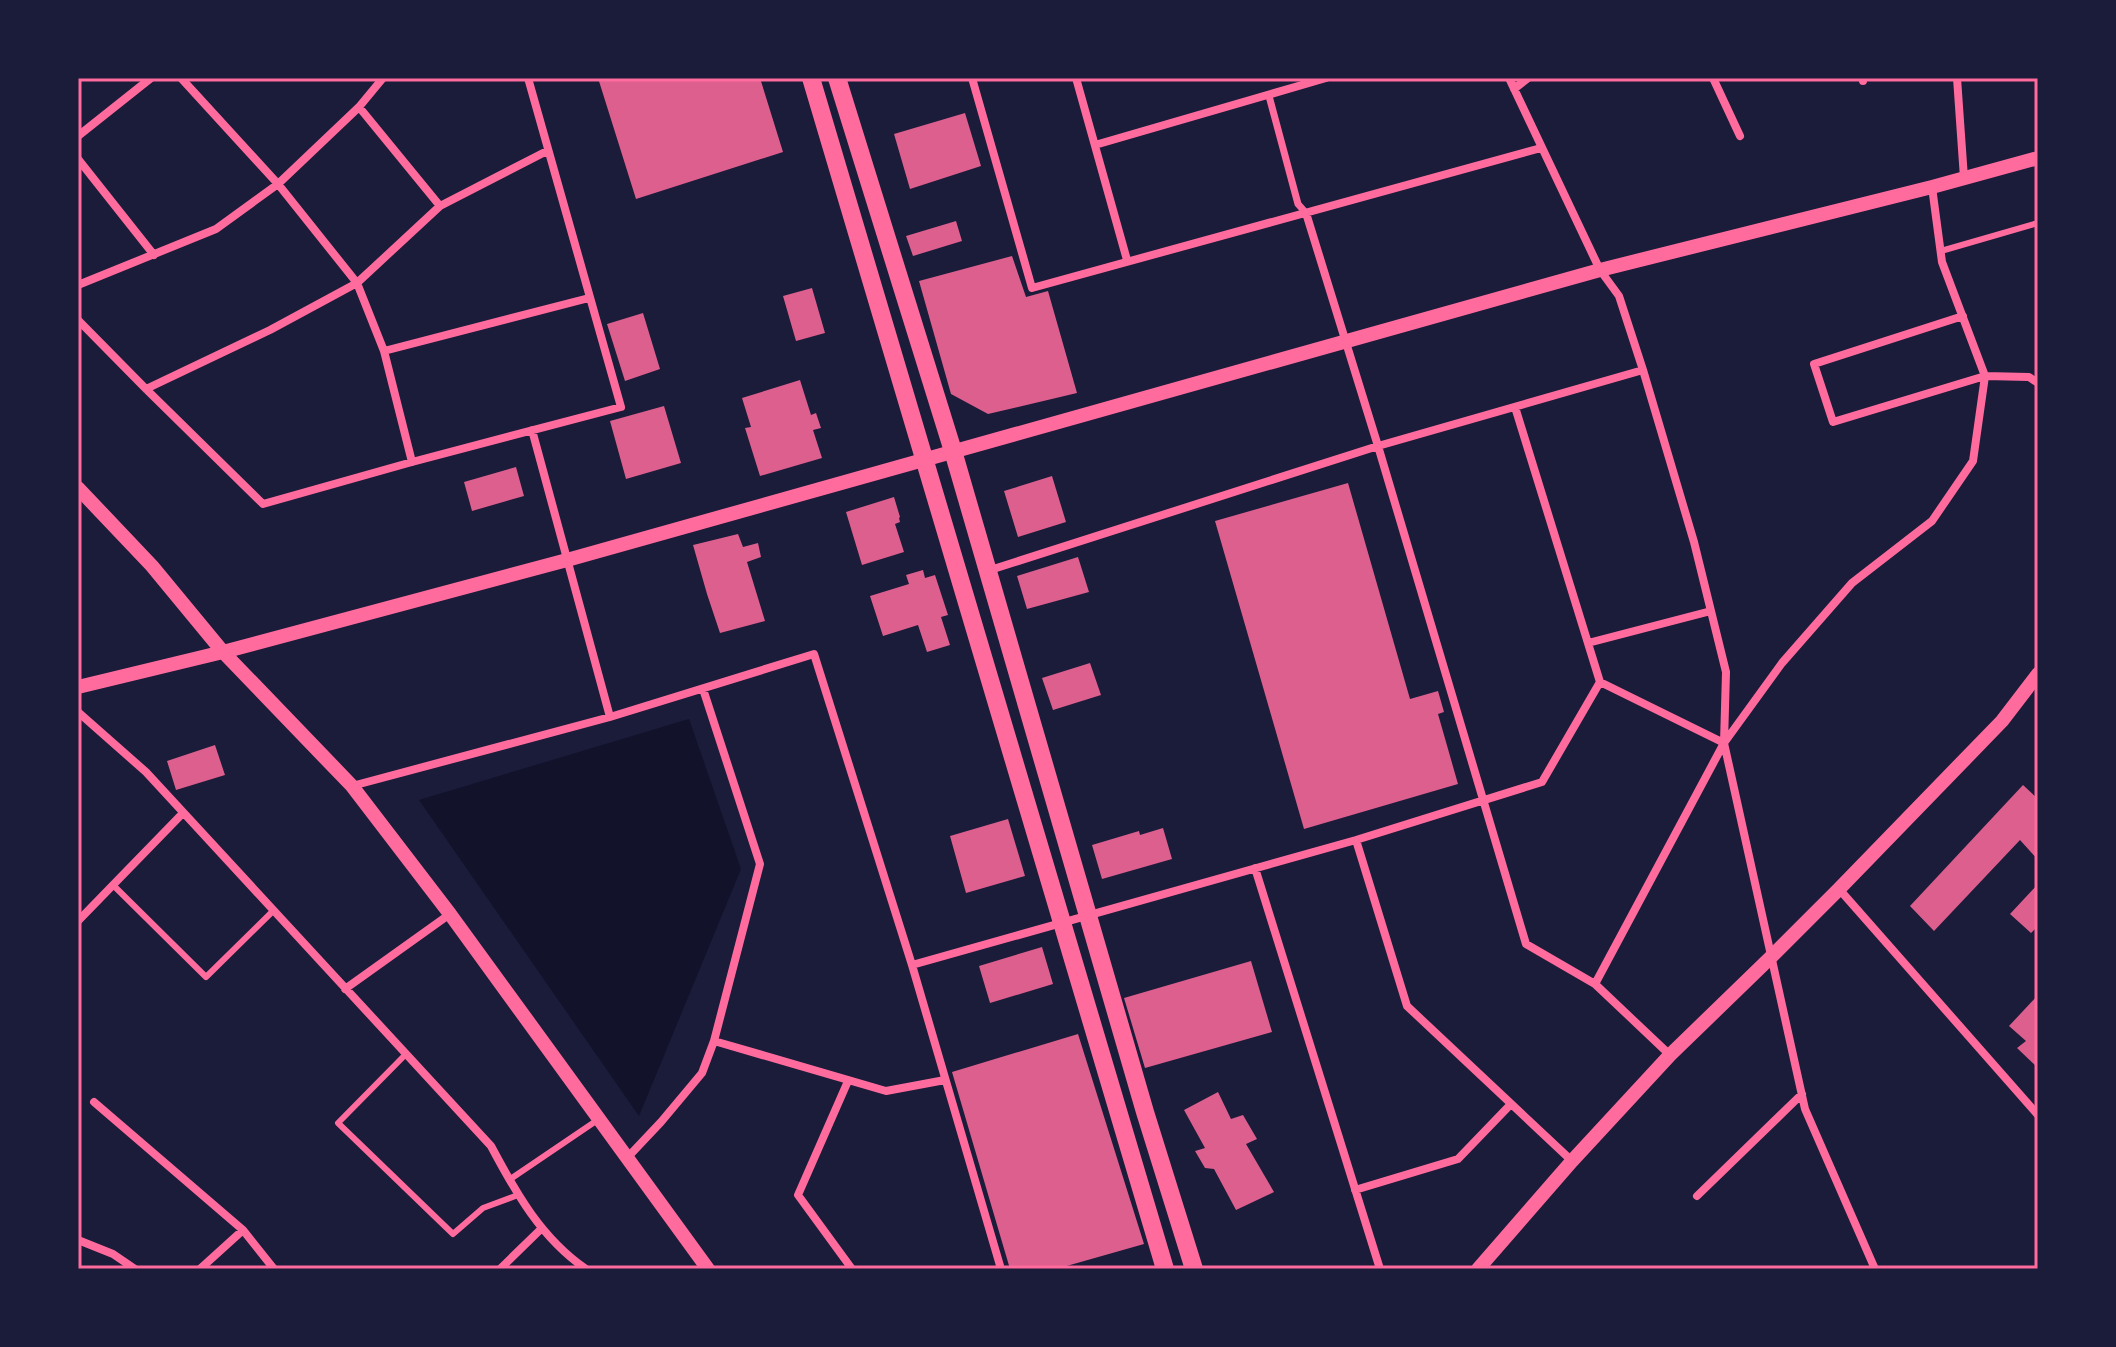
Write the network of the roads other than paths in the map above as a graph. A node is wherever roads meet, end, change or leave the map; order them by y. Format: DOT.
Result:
graph roads {
  1 [pos="151,78"];
  2 [pos="181,78"];
  3 [pos="383,78"];
  4 [pos="528,78"];
  5 [pos="811,78"];
  6 [pos="837,78"];
  7 [pos="972,78"];
  8 [pos="1076,78"];
  9 [pos="1326,78"];
  10 [pos="1509,78"];
  11 [pos="1528,78"];
  12 [pos="1713,78"];
  13 [pos="1957,78"];
  14 [pos="1514,89"];
  15 [pos="1269,96"];
  16 [pos="359,107"];
  17 [pos="78,136"];
  18 [pos="1740,136"];
  19 [pos="1095,145"];
  20 [pos="1541,148"];
  21 [pos="547,151"];
  22 [pos="2038,158"];
  23 [pos="78,159"];
  24 [pos="1964,178"];
  25 [pos="278,184"];
  26 [pos="1932,187"];
  27 [pos="440,206"];
  28 [pos="1306,213"];
  29 [pos="2038,223"];
  30 [pos="1941,251"];
  31 [pos="154,255"];
  32 [pos="1127,260"];
  33 [pos="1600,270"];
  34 [pos="357,283"];
  35 [pos="78,285"];
  36 [pos="589,298"];
  37 [pos="1963,316"];
  38 [pos="78,320"];
  39 [pos="1346,341"];
  40 [pos="384,351"];
  41 [pos="1643,370"];
  42 [pos="1985,376"];
  43 [pos="2038,383"];
  44 [pos="146,389"];
  45 [pos="1515,407"];
  46 [pos="532,430"];
  47 [pos="1378,446"];
  48 [pos="953,451"];
  49 [pos="925,459"];
  50 [pos="412,462"];
  51 [pos="78,488"];
  52 [pos="567,560"];
  53 [pos="986,571"];
  54 [pos="1711,611"];
  55 [pos="1588,643"];
  56 [pos="223,652"];
  57 [pos="2038,674"];
  58 [pos="1600,682"];
  59 [pos="78,687"];
  60 [pos="703,689"];
  61 [pos="78,712"];
  62 [pos="610,717"];
  63 [pos="1724,743"];
  64 [pos="352,786"];
  65 [pos="1484,802"];
  66 [pos="183,813"];
  67 [pos="1356,840"];
  68 [pos="1255,868"];
  69 [pos="113,885"];
  70 [pos="1839,889"];
  71 [pos="273,911"];
  72 [pos="450,914"];
  73 [pos="1088,916"];
  74 [pos="78,921"];
  75 [pos="1062,924"];
  76 [pos="1770,958"];
  77 [pos="912,965"];
  78 [pos="1595,984"];
  79 [pos="345,989"];
  80 [pos="714,1041"];
  81 [pos="406,1054"];
  82 [pos="1670,1055"];
  83 [pos="945,1080"];
  84 [pos="848,1081"];
  85 [pos="1802,1094"];
  86 [pos="94,1102"];
  87 [pos="1511,1104"];
  88 [pos="2038,1115"];
  89 [pos="599,1119"];
  90 [pos="627,1158"];
  91 [pos="1572,1161"];
  92 [pos="509,1180"];
  93 [pos="1355,1190"];
  94 [pos="518,1195"];
  95 [pos="1697,1196"];
  96 [pos="541,1229"];
  97 [pos="243,1230"];
  98 [pos="78,1240"];
  99 [pos="135,1269"];
  100 [pos="200,1269"];
  101 [pos="274,1269"];
  102 [pos="500,1269"];
  103 [pos="586,1269"];
  104 [pos="708,1269"];
  105 [pos="852,1269"];
  106 [pos="1001,1269"];
  107 [pos="1165,1269"];
  108 [pos="1194,1269"];
  109 [pos="1380,1269"];
  110 [pos="1478,1269"];
  111 [pos="1875,1269"];
  1 -- 17 [label="street"];
  2 -- 25 [label="street"];
  3 -- 16 [label="street"];
  4 -- 21 [label="street"];
  5 -- 49 [label="highway"];
  6 -- 48 [label="highway"];
  7 -- 32 [label="street"];
  8 -- 19 [label="street"];
  9 -- 15 [label="street"];
  10 -- 14 [label="street"];
  11 -- 14 [label="street"];
  12 -- 18 [label="street"];
  13 -- 24 [label="street"];
  14 -- 20 [label="street"];
  15 -- 19 [label="street"];
  15 -- 28 [label="street"];
  16 -- 25 [label="street"];
  16 -- 27 [label="street"];
  19 -- 32 [label="street"];
  20 -- 28 [label="street"];
  20 -- 33 [label="street"];
  21 -- 27 [label="street"];
  21 -- 36 [label="street"];
  22 -- 24 [label="street"];
  23 -- 31 [label="street"];
  24 -- 26 [label="street"];
  25 -- 31 [label="street"];
  25 -- 34 [label="street"];
  26 -- 30 [label="street"];
  26 -- 33 [label="street"];
  27 -- 34 [label="street"];
  28 -- 32 [label="street"];
  28 -- 39 [label="street"];
  29 -- 30 [label="lane"];
  30 -- 37 [label="street"];
  31 -- 35 [label="street"];
  33 -- 39 [label="street"];
  33 -- 41 [label="street"];
  34 -- 40 [label="street"];
  34 -- 44 [label="street"];
  36 -- 40 [label="street"];
  36 -- 46 [label="street"];
  37 -- 42 [label="street"];
  37 -- 42 [label="street"];
  38 -- 44 [label="street"];
  39 -- 47 [label="street"];
  39 -- 48 [label="street"];
  40 -- 50 [label="street"];
  41 -- 45 [label="street"];
  41 -- 54 [label="street"];
  42 -- 43 [label="street"];
  42 -- 63 [label="street"];
  44 -- 50 [label="street"];
  45 -- 47 [label="street"];
  45 -- 55 [label="street"];
  46 -- 50 [label="street"];
  46 -- 52 [label="street"];
  47 -- 53 [label="street"];
  47 -- 65 [label="street"];
  48 -- 49 [label="street"];
  48 -- 53 [label="highway"];
  49 -- 52 [label="street"];
  49 -- 75 [label="highway"];
  51 -- 56 [label="street"];
  52 -- 56 [label="street"];
  52 -- 62 [label="street"];
  53 -- 73 [label="highway"];
  54 -- 55 [label="street"];
  54 -- 63 [label="street"];
  55 -- 58 [label="street"];
  56 -- 59 [label="street"];
  56 -- 64 [label="street"];
  57 -- 70 [label="street"];
  58 -- 63 [label="street"];
  58 -- 65 [label="street"];
  60 -- 62 [label="street"];
  60 -- 77 [label="street"];
  60 -- 80 [label="street"];
  61 -- 66 [label="street"];
  62 -- 64 [label="street"];
  63 -- 76 [label="street"];
  63 -- 78 [label="street"];
  64 -- 72 [label="street"];
  65 -- 67 [label="street"];
  65 -- 78 [label="street"];
  66 -- 69 [label="street"];
  66 -- 71 [label="street"];
  67 -- 68 [label="street"];
  67 -- 87 [label="street"];
  68 -- 73 [label="street"];
  68 -- 93 [label="street"];
  69 -- 71 [label="lane"];
  69 -- 74 [label="street"];
  70 -- 76 [label="street"];
  70 -- 88 [label="street"];
  71 -- 79 [label="street"];
  72 -- 79 [label="street"];
  72 -- 89 [label="street"];
  73 -- 75 [label="street"];
  73 -- 108 [label="highway"];
  75 -- 77 [label="street"];
  75 -- 107 [label="highway"];
  76 -- 82 [label="street"];
  76 -- 85 [label="street"];
  77 -- 83 [label="street"];
  78 -- 82 [label="street"];
  79 -- 81 [label="street"];
  80 -- 84 [label="street"];
  80 -- 90 [label="street"];
  81 -- 92 [label="street"];
  81 -- 94 [label="lane"];
  82 -- 91 [label="street"];
  83 -- 84 [label="street"];
  83 -- 106 [label="street"];
  84 -- 105 [label="street"];
  85 -- 95 [label="street"];
  85 -- 111 [label="street"];
  86 -- 97 [label="street"];
  87 -- 91 [label="street"];
  87 -- 93 [label="street"];
  89 -- 90 [label="street"];
  89 -- 92 [label="lane"];
  90 -- 104 [label="street"];
  91 -- 110 [label="street"];
  92 -- 94 [label="street"];
  93 -- 109 [label="street"];
  94 -- 96 [label="street"];
  96 -- 102 [label="street"];
  96 -- 103 [label="street"];
  97 -- 100 [label="street"];
  97 -- 101 [label="street"];
  98 -- 99 [label="street"];
}
